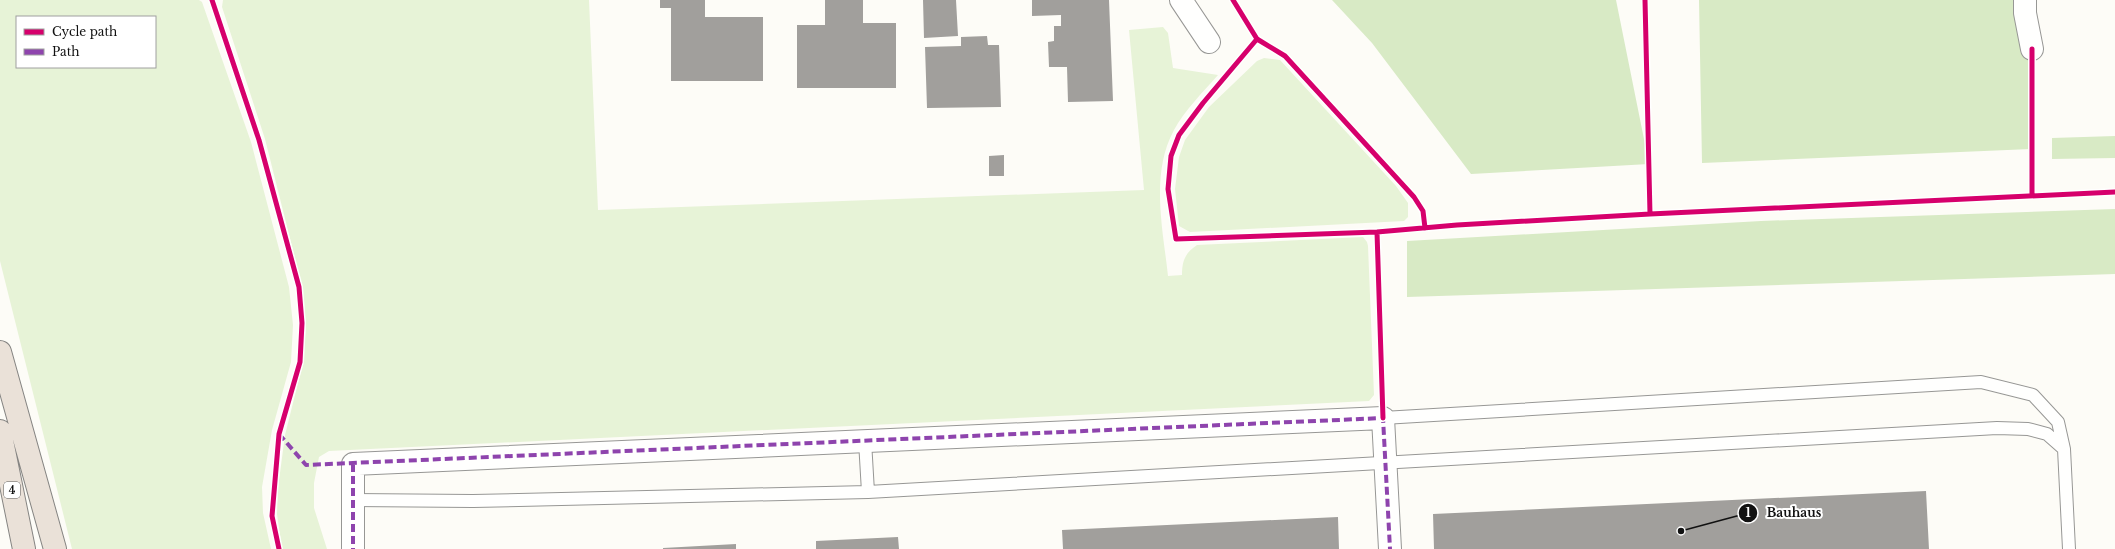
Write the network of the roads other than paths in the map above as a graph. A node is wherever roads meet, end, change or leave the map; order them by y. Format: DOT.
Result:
graph roads {
  1 [pos="1181,0"];
  2 [pos="2025,0"];
  3 [pos="1209,42"];
  4 [pos="2032,49"];
  5 [pos="0,352"];
  6 [pos="1384,418"];
  7 [pos="0,431"];
  8 [pos="865,441"];
  9 [pos="2064,449"];
  10 [pos="1386,463"];
  11 [pos="868,492"];
  12 [pos="353,500"];
  13 [pos="24,549"];
  14 [pos="55,549"];
  15 [pos="354,549"];
  16 [pos="1390,549"];
  17 [pos="2069,549"];
  1 -- 3 [label="street"];
  2 -- 4 [label="street"];
  5 -- 14 [label="highway"];
  6 -- 8 [label="street"];
  6 -- 9 [label="lane"];
  6 -- 10 [label="street"];
  7 -- 13 [label="highway, 4"];
  8 -- 11 [label="lane"];
  8 -- 12 [label="street"];
  9 -- 10 [label="lane"];
  9 -- 17 [label="lane"];
  10 -- 11 [label="lane"];
  10 -- 16 [label="street"];
  11 -- 12 [label="lane"];
  12 -- 15 [label="street"];
}
